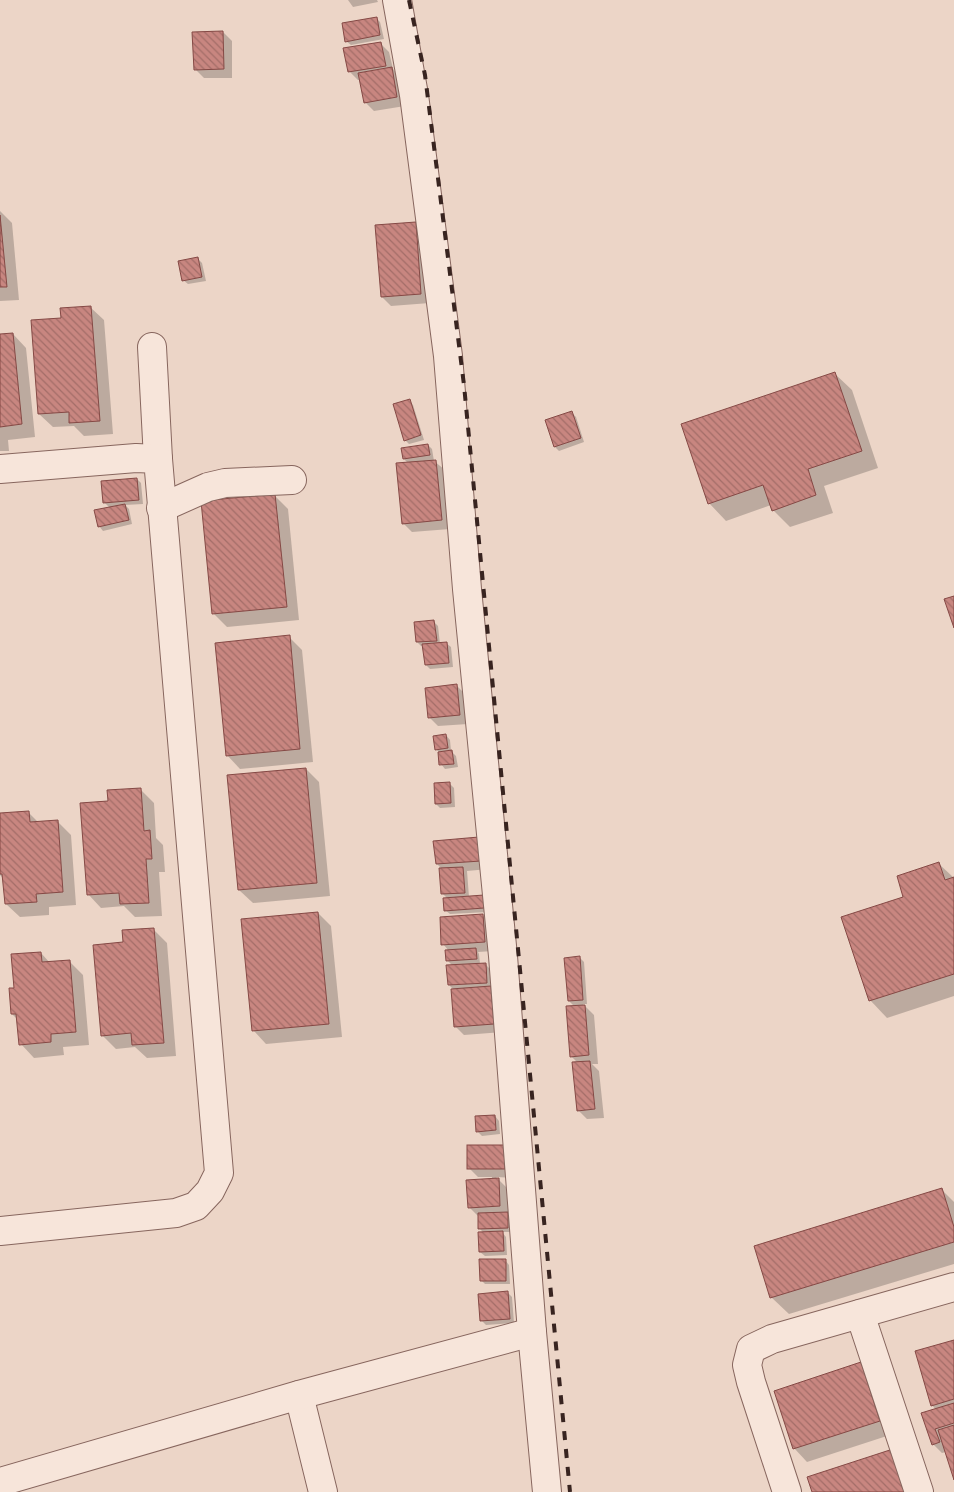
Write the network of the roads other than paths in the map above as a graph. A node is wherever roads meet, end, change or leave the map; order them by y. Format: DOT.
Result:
graph roads {
  1 [pos="397,0"];
  2 [pos="152,347"];
  3 [pos="158,459"];
  4 [pos="0,469"];
  5 [pos="292,480"];
  6 [pos="161,508"];
  7 [pos="0,1231"];
  8 [pos="954,1287"];
  9 [pos="860,1314"];
  10 [pos="532,1332"];
  11 [pos="300,1396"];
  12 [pos="0,1482"];
  13 [pos="323,1492"];
  14 [pos="547,1492"];
  15 [pos="787,1492"];
  16 [pos="919,1492"];
  1 -- 10 [label="street"];
  2 -- 3 [label="street"];
  3 -- 4 [label="street"];
  3 -- 6 [label="street"];
  5 -- 6 [label="street"];
  6 -- 7 [label="street"];
  8 -- 9 [label="street"];
  9 -- 15 [label="street"];
  9 -- 16 [label="street"];
  10 -- 11 [label="street"];
  10 -- 14 [label="street"];
  11 -- 12 [label="street"];
  11 -- 13 [label="street"];
}
